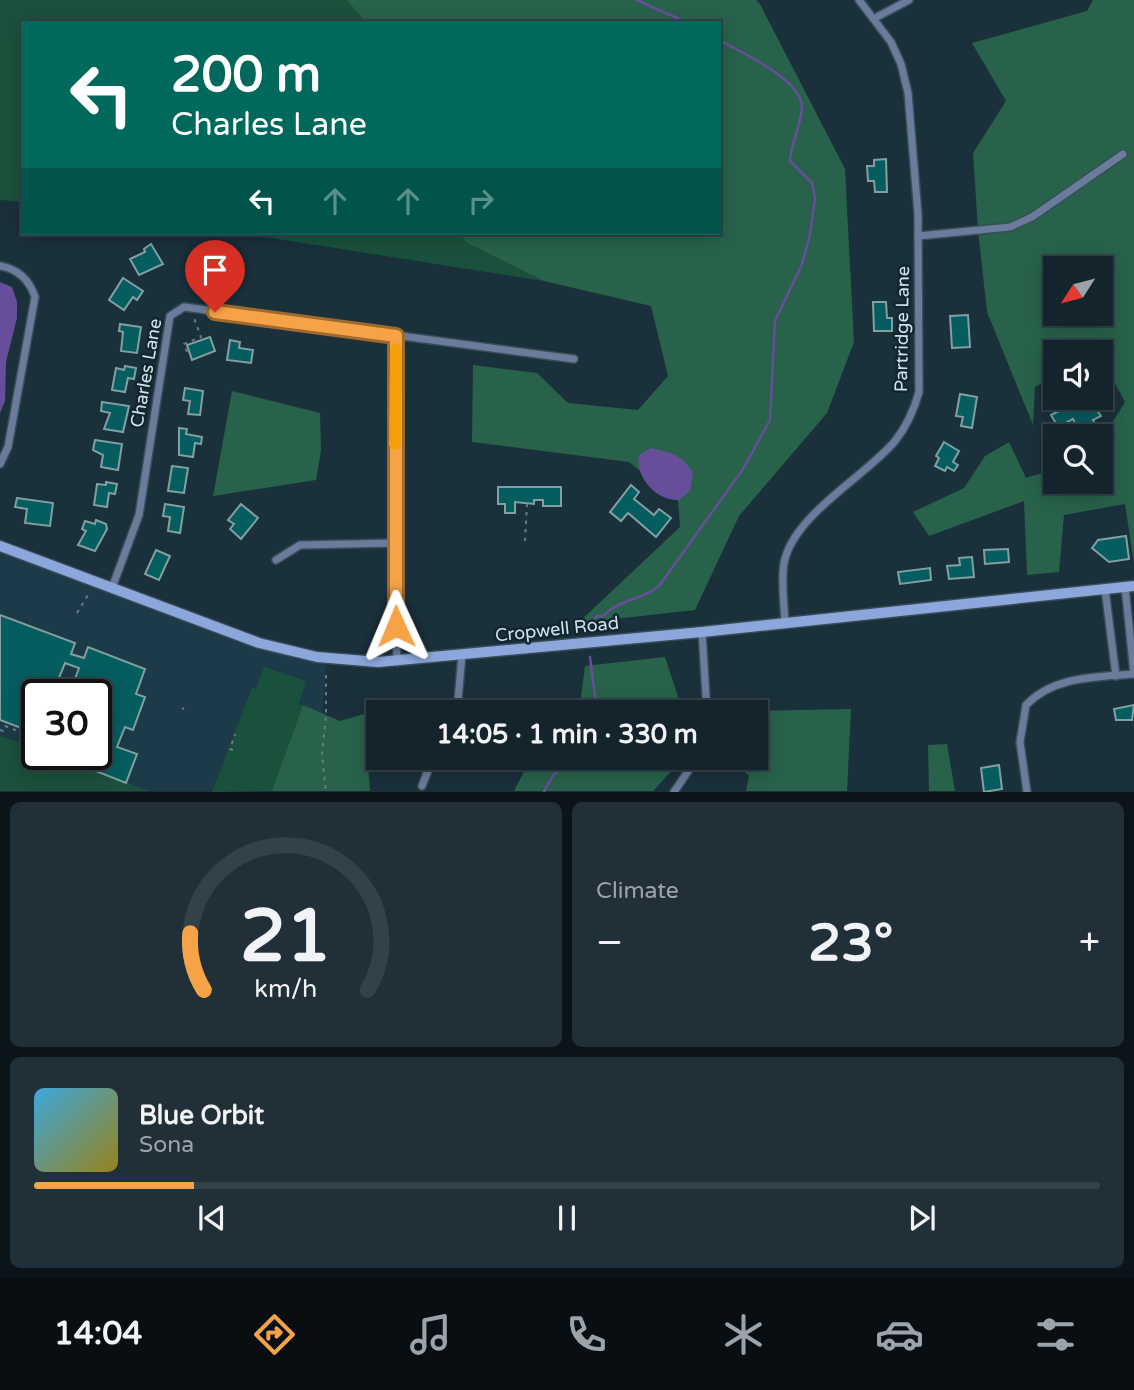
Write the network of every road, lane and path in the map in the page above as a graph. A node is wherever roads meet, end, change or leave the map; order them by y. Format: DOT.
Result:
graph roads {
  1 [pos="859,0"];
  2 [pos="909,0"];
  3 [pos="875,18"];
  4 [pos="1123,154"];
  5 [pos="918,236"];
  6 [pos="0,266"];
  7 [pos="193,317"];
  8 [pos="396,336"];
  9 [pos="187,352"];
  10 [pos="574,359"];
  11 [pos="0,464"];
  12 [pos="527,504"];
  13 [pos="525,541"];
  14 [pos="394,543"];
  15 [pos="0,546"];
  16 [pos="276,560"];
  17 [pos="1129,587"];
  18 [pos="112,588"];
  19 [pos="1105,589"];
  20 [pos="88,595"];
  21 [pos="77,613"];
  22 [pos="785,622"];
  23 [pos="702,632"];
  24 [pos="462,656"];
  25 [pos="397,662"];
  26 [pos="1134,674"];
  27 [pos="326,675"];
  28 [pos="1116,676"];
  29 [pos="458,700"];
  30 [pos="706,700"];
  31 [pos="0,730"];
  32 [pos="21,732"];
  33 [pos="235,734"];
  34 [pos="233,750"];
  35 [pos="428,770"];
  36 [pos="690,770"];
  37 [pos="422,786"];
  38 [pos="326,792"];
  39 [pos="674,792"];
  40 [pos="1027,792"];
  1 -- 3 [label="street, Partridge Lane"];
  2 -- 3 [label="street"];
  3 -- 5 [label="street, Partridge Lane"];
  4 -- 5 [label="street"];
  5 -- 22 [label="street, Partridge Lane"];
  6 -- 11 [label="street"];
  7 -- 9 [label="path"];
  8 -- 10 [label="street, Charles Lane"];
  8 -- 14 [label="street"];
  8 -- 18 [label="street, Charles Lane"];
  12 -- 13 [label="path"];
  14 -- 16 [label="street"];
  14 -- 25 [label="street"];
  15 -- 18 [label="street, Cropwell Road"];
  17 -- 19 [label="street, Cropwell Road"];
  17 -- 26 [label="street"];
  18 -- 25 [label="street, Cropwell Road"];
  19 -- 22 [label="street, Cropwell Road"];
  19 -- 28 [label="street"];
  20 -- 21 [label="path"];
  22 -- 23 [label="street, Cropwell Road"];
  23 -- 24 [label="street, Cropwell Road"];
  23 -- 30 [label="street"];
  24 -- 25 [label="street, Cropwell Road"];
  24 -- 29 [label="street"];
  26 -- 28 [label="street"];
  27 -- 38 [label="path"];
  28 -- 40 [label="street"];
  31 -- 32 [label="path"];
  33 -- 34 [label="path"];
  35 -- 37 [label="street"];
  36 -- 39 [label="street"];
}
